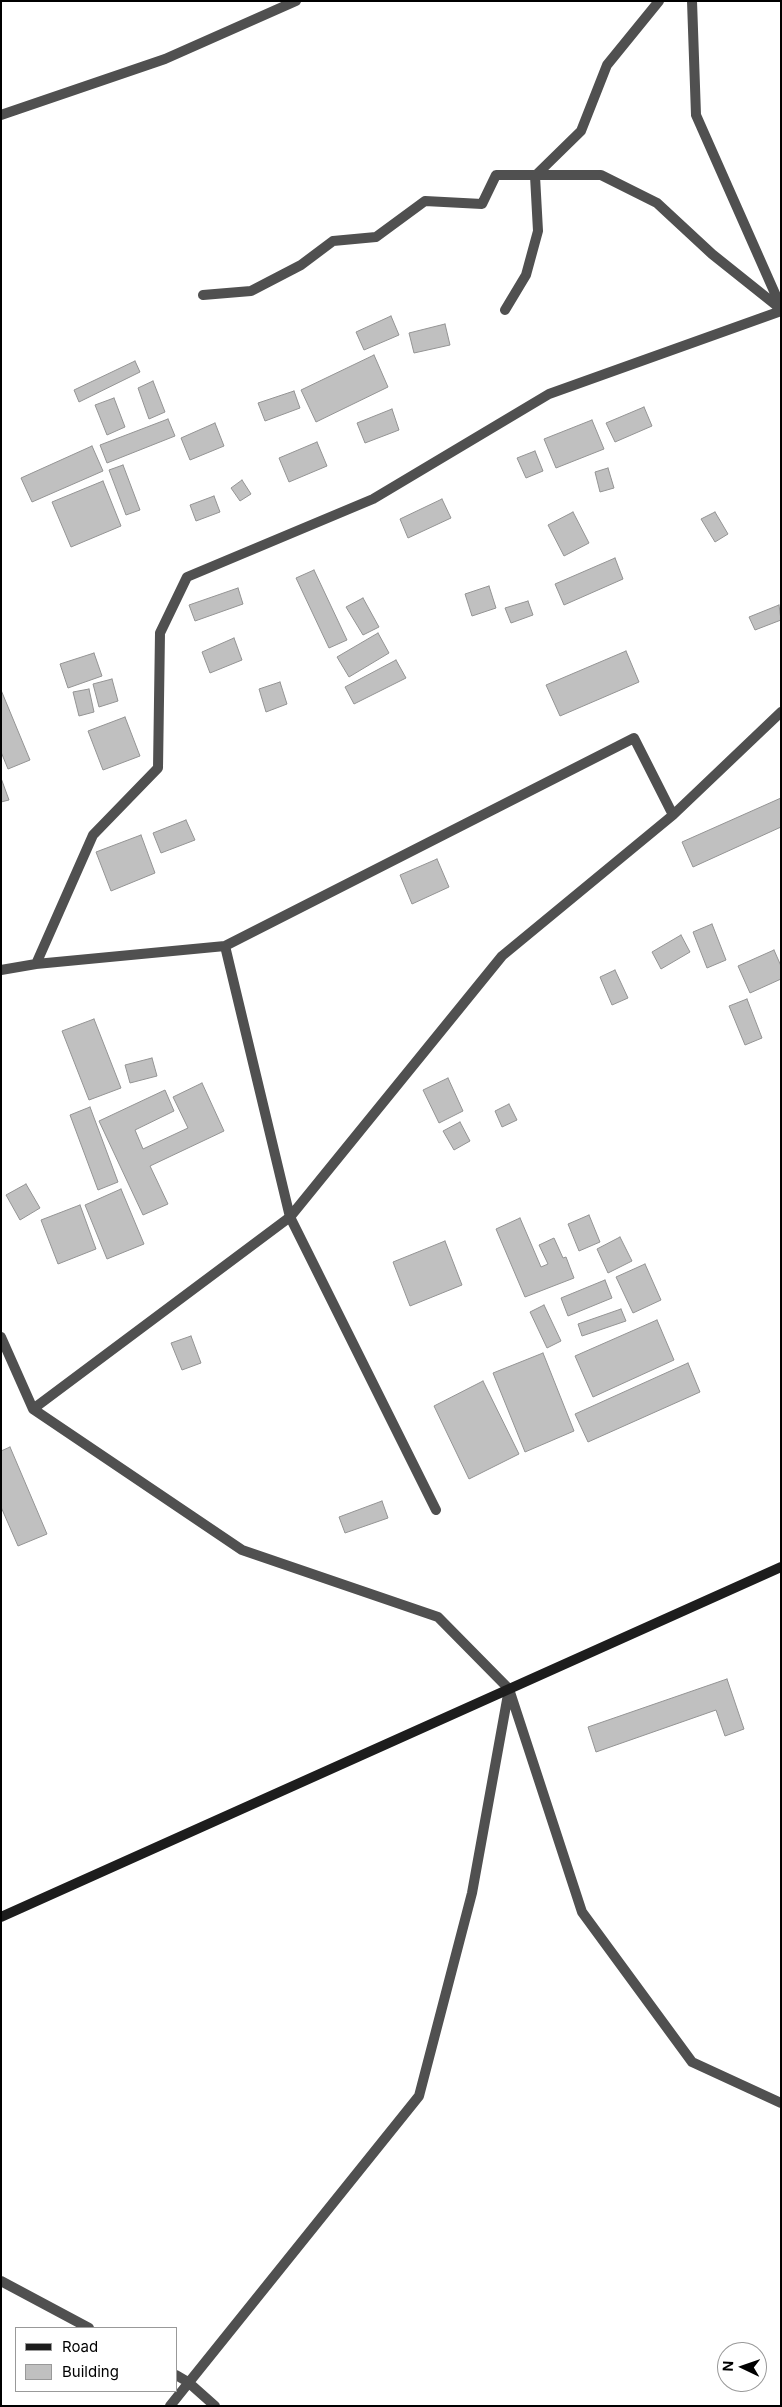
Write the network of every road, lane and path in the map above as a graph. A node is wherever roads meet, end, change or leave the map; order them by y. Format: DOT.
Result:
graph roads {
  1 [pos="296,1"];
  2 [pos="659,1"];
  3 [pos="692,1"];
  4 [pos="1,115"];
  5 [pos="535,176"];
  6 [pos="203,295"];
  7 [pos="781,309"];
  8 [pos="505,310"];
  9 [pos="781,712"];
  10 [pos="673,815"];
  11 [pos="225,946"];
  12 [pos="36,964"];
  13 [pos="1,970"];
  14 [pos="290,1217"];
  15 [pos="1,1337"];
  16 [pos="33,1409"];
  17 [pos="436,1510"];
  18 [pos="781,1567"];
  19 [pos="509,1689"];
  20 [pos="1,1917"];
  21 [pos="781,2103"];
  22 [pos="1,2281"];
  23 [pos="87,2327"];
  24 [pos="178,2376"];
  25 [pos="188,2382"];
  26 [pos="170,2406"];
  27 [pos="214,2406"];
  1 -- 4 [label="street"];
  2 -- 5 [label="street"];
  3 -- 7 [label="street"];
  5 -- 6 [label="street"];
  5 -- 7 [label="street"];
  5 -- 8 [label="street"];
  7 -- 12 [label="street"];
  9 -- 10 [label="street"];
  10 -- 11 [label="street"];
  10 -- 14 [label="street"];
  11 -- 12 [label="street"];
  11 -- 14 [label="street"];
  12 -- 13 [label="street"];
  14 -- 16 [label="street"];
  14 -- 17 [label="street"];
  15 -- 16 [label="street"];
  16 -- 19 [label="street"];
  18 -- 19 [label="main road"];
  19 -- 20 [label="main road"];
  19 -- 21 [label="street"];
  19 -- 25 [label="street"];
  22 -- 23 [label="street"];
  24 -- 25 [label="street"];
  25 -- 26 [label="street"];
  25 -- 27 [label="street"];
}
